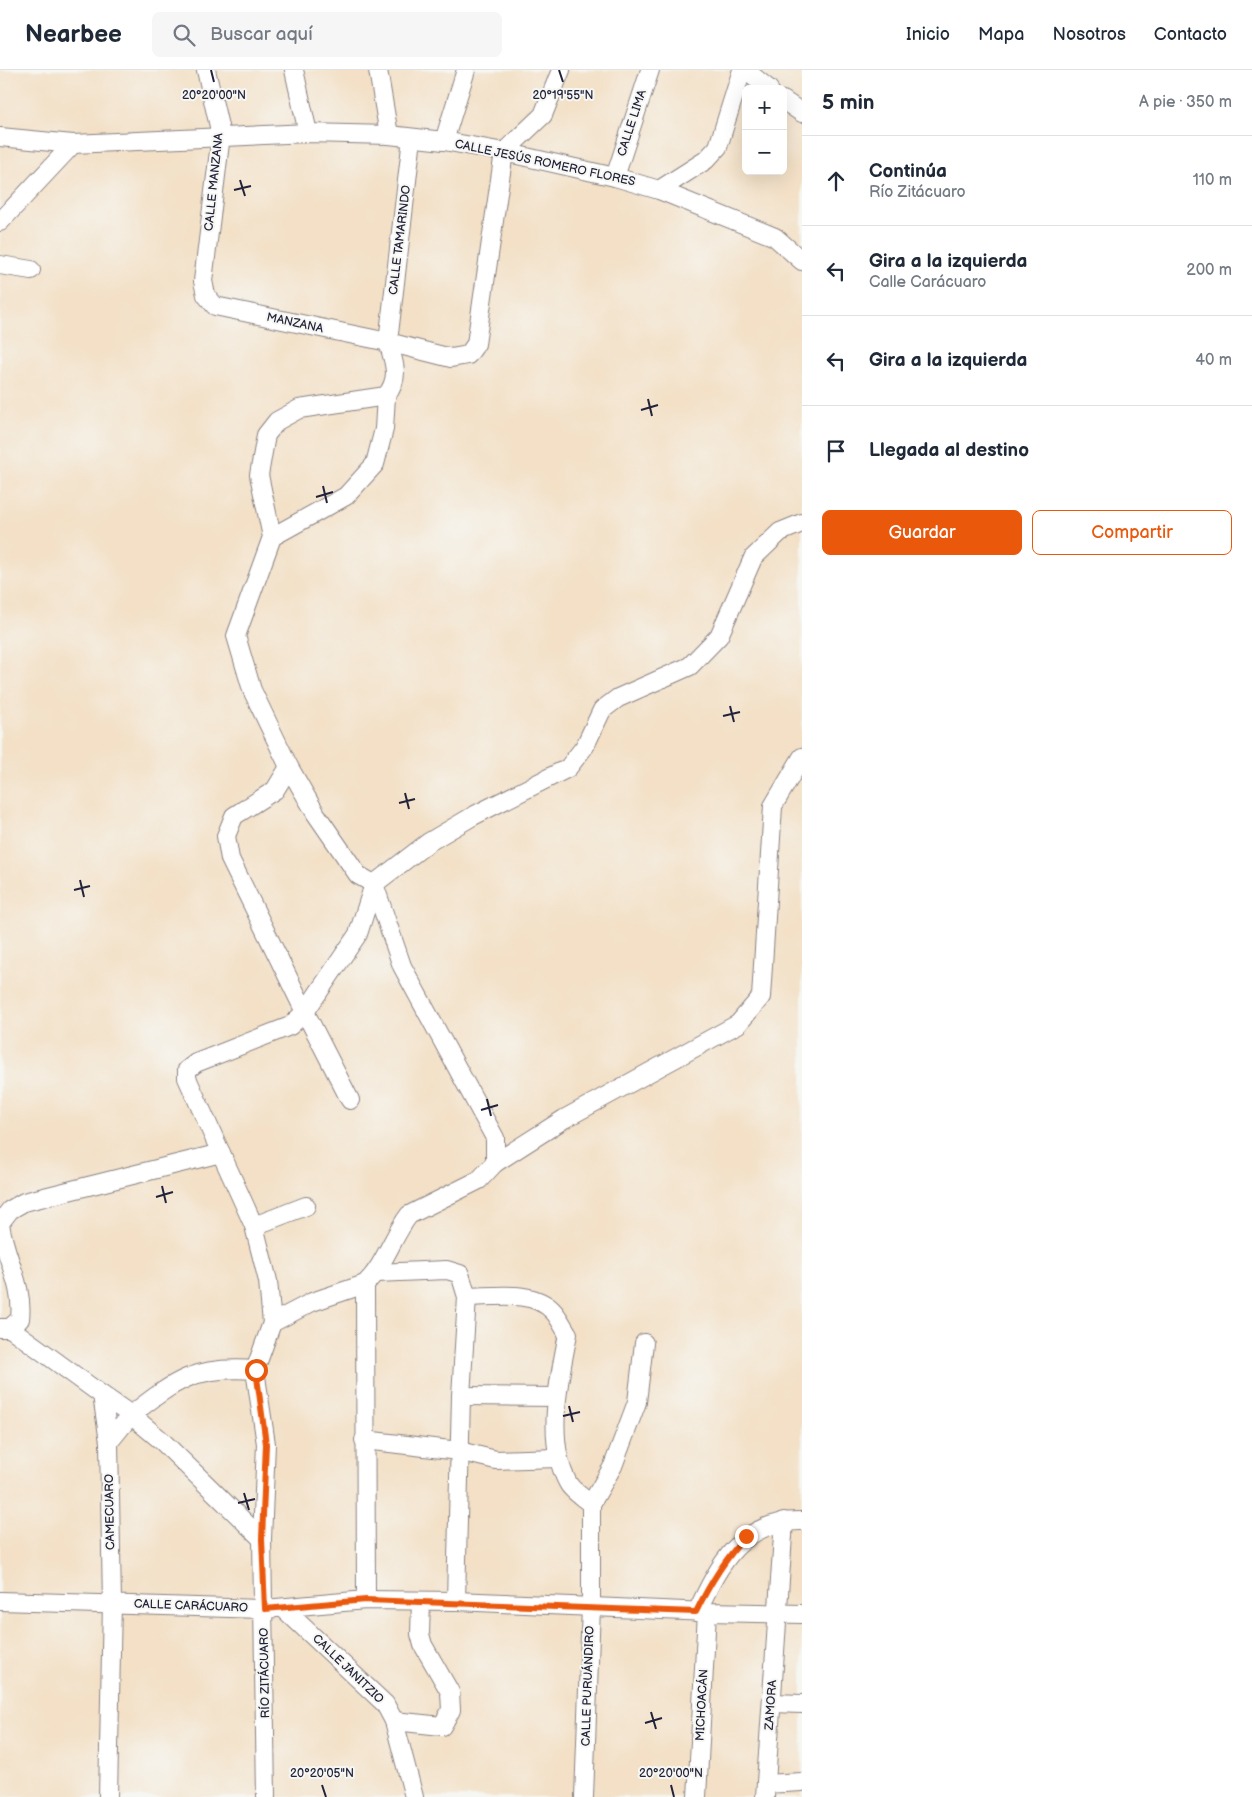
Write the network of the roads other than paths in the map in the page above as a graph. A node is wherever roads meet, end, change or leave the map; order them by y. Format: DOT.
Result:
graph roads {
  1 [pos="206,70"];
  2 [pos="294,70"];
  3 [pos="378,70"];
  4 [pos="466,70"];
  5 [pos="561,70"];
  6 [pos="650,70"];
  7 [pos="744,70"];
  8 [pos="764,85"];
  9 [pos="787,103"];
  10 [pos="802,113"];
  11 [pos="308,133"];
  12 [pos="221,135"];
  13 [pos="388,135"];
  14 [pos="0,137"];
  15 [pos="412,138"];
  16 [pos="444,141"];
  17 [pos="72,144"];
  18 [pos="504,152"];
  19 [pos="615,177"];
  20 [pos="659,190"];
  21 [pos="0,222"];
  22 [pos="802,261"];
  23 [pos="0,265"];
  24 [pos="31,270"];
  25 [pos="206,296"];
  26 [pos="388,342"];
  27 [pos="386,396"];
  28 [pos="802,523"];
  29 [pos="272,537"];
  30 [pos="802,757"];
  31 [pos="289,767"];
  32 [pos="374,884"];
  33 [pos="305,1012"];
  34 [pos="350,1100"];
  35 [pos="222,1153"];
  36 [pos="495,1163"];
  37 [pos="306,1206"];
  38 [pos="0,1223"];
  39 [pos="254,1226"];
  40 [pos="370,1279"];
  41 [pos="467,1298"];
  42 [pos="272,1323"];
  43 [pos="5,1328"];
  44 [pos="644,1343"];
  45 [pos="256,1370"];
  46 [pos="102,1395"];
  47 [pos="460,1396"];
  48 [pos="556,1397"];
  49 [pos="132,1415"];
  50 [pos="364,1440"];
  51 [pos="109,1442"];
  52 [pos="459,1451"];
  53 [pos="558,1458"];
  54 [pos="591,1504"];
  55 [pos="784,1521"];
  56 [pos="802,1521"];
  57 [pos="262,1539"];
  58 [pos="366,1600"];
  59 [pos="0,1601"];
  60 [pos="421,1601"];
  61 [pos="456,1601"];
  62 [pos="112,1603"];
  63 [pos="591,1607"];
  64 [pos="283,1608"];
  65 [pos="265,1609"];
  66 [pos="702,1612"];
  67 [pos="778,1613"];
  68 [pos="802,1614"];
  69 [pos="772,1703"];
  70 [pos="802,1704"];
  71 [pos="394,1721"];
  72 [pos="802,1782"];
  73 [pos="765,1790"];
  74 [pos="108,1797"];
  75 [pos="266,1797"];
  76 [pos="414,1797"];
  77 [pos="584,1797"];
  78 [pos="697,1797"];
  1 -- 12 [label="street, CALLE MANZANA"];
  2 -- 11 [label="street"];
  3 -- 13 [label="street"];
  4 -- 16 [label="street"];
  5 -- 18 [label="street"];
  6 -- 19 [label="street, CALLE LIMA"];
  7 -- 8 [label="street"];
  7 -- 20 [label="street"];
  9 -- 10 [label="street"];
  11 -- 12 [label="street, CALLE JESÚS ROMERO FLORES"];
  11 -- 13 [label="street, CALLE JESÚS ROMERO FLORES"];
  12 -- 17 [label="street, CALLE JESÚS ROMERO FLORES"];
  12 -- 25 [label="street, CALLE MANZANA"];
  13 -- 15 [label="street, CALLE JESÚS ROMERO FLORES"];
  14 -- 17 [label="street, CALLE JESÚS ROMERO FLORES"];
  15 -- 16 [label="street, CALLE JESÚS ROMERO FLORES"];
  15 -- 26 [label="street, CALLE TAMARINDO"];
  16 -- 18 [label="street, CALLE JESÚS ROMERO FLORES"];
  17 -- 21 [label="street"];
  18 -- 19 [label="street, CALLE JESÚS ROMERO FLORES"];
  18 -- 26 [label="street, MANZANA"];
  19 -- 20 [label="street, CALLE JESÚS ROMERO FLORES"];
  20 -- 22 [label="street, CALLE JESÚS ROMERO FLORES"];
  23 -- 24 [label="street"];
  25 -- 26 [label="street, MANZANA"];
  26 -- 27 [label="street"];
  27 -- 29 [label="street"];
  27 -- 29 [label="street"];
  28 -- 32 [label="street"];
  29 -- 31 [label="street"];
  30 -- 36 [label="street"];
  31 -- 32 [label="street"];
  31 -- 33 [label="street"];
  32 -- 33 [label="street"];
  32 -- 36 [label="street"];
  33 -- 34 [label="street"];
  33 -- 35 [label="street"];
  35 -- 38 [label="street"];
  35 -- 39 [label="street"];
  36 -- 40 [label="street"];
  37 -- 39 [label="street"];
  38 -- 43 [label="street"];
  39 -- 42 [label="street"];
  40 -- 41 [label="street"];
  40 -- 42 [label="street"];
  40 -- 50 [label="street"];
  41 -- 47 [label="street"];
  41 -- 48 [label="street"];
  42 -- 45 [label="street"];
  43 -- 46 [label="street"];
  44 -- 54 [label="street"];
  45 -- 49 [label="street"];
  45 -- 57 [label="street, RÍO ZITÁCUARO"];
  46 -- 49 [label="street"];
  46 -- 51 [label="street, CAMECUARO"];
  47 -- 48 [label="street"];
  47 -- 52 [label="street"];
  48 -- 53 [label="street"];
  49 -- 51 [label="street"];
  49 -- 57 [label="street"];
  50 -- 52 [label="street"];
  50 -- 58 [label="street"];
  51 -- 62 [label="street, CAMECUARO"];
  52 -- 53 [label="street"];
  52 -- 61 [label="street"];
  53 -- 54 [label="street"];
  54 -- 63 [label="street, CALLE PURUÁNDIRO"];
  55 -- 56 [label="street"];
  55 -- 66 [label="street"];
  55 -- 67 [label="street, ZAMORA"];
  57 -- 65 [label="street, RÍO ZITÁCUARO"];
  58 -- 60 [label="street, CALLE CARÁCUARO"];
  58 -- 64 [label="street, CALLE CARÁCUARO"];
  59 -- 62 [label="street, CALLE CARÁCUARO"];
  60 -- 61 [label="street, CALLE CARÁCUARO"];
  60 -- 71 [label="street"];
  61 -- 63 [label="street, CALLE CARÁCUARO"];
  62 -- 65 [label="street, CALLE CARÁCUARO"];
  62 -- 74 [label="street, CAMECUARO"];
  63 -- 66 [label="street, CALLE CARÁCUARO"];
  63 -- 77 [label="street, CALLE PURUÁNDIRO"];
  64 -- 65 [label="street, CALLE CARÁCUARO"];
  64 -- 71 [label="street, CALLE JANITZIO"];
  65 -- 75 [label="street, RÍO ZITÁCUARO"];
  66 -- 67 [label="street, CALLE CARÁCUARO"];
  66 -- 78 [label="street, MICHOACÁN"];
  67 -- 68 [label="street, CALLE CARÁCUARO"];
  67 -- 69 [label="street, ZAMORA"];
  69 -- 70 [label="street"];
  69 -- 73 [label="street, ZAMORA"];
  71 -- 76 [label="street, CALLE JANITZIO"];
  72 -- 73 [label="street"];
}
